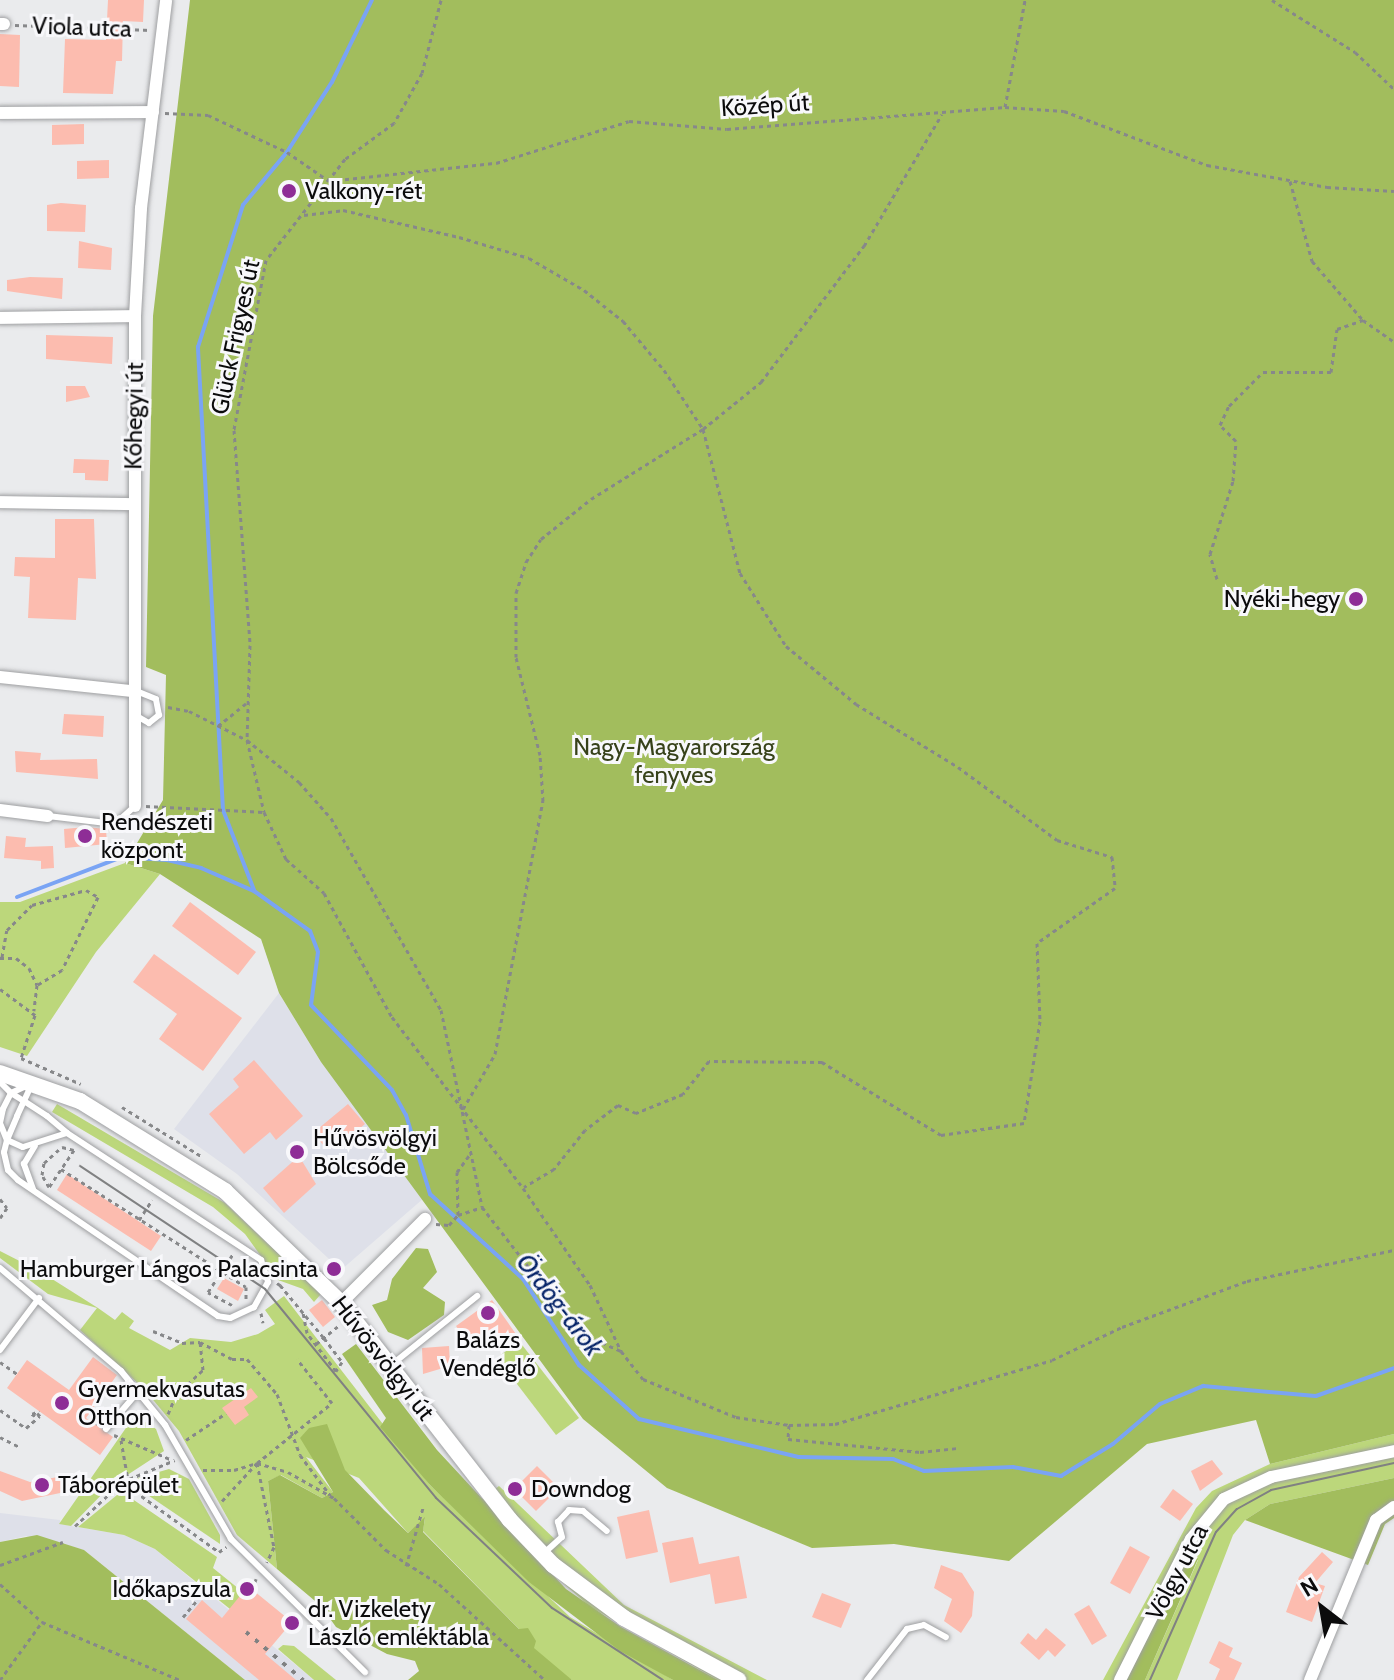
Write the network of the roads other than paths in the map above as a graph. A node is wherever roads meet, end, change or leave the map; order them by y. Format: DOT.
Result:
graph roads {
  1 [pos="166,0"];
  2 [pos="153,112"];
  3 [pos="0,113"];
  4 [pos="135,316"];
  5 [pos="0,318"];
  6 [pos="0,502"];
  7 [pos="134,504"];
  8 [pos="0,677"];
  9 [pos="132,691"];
  10 [pos="132,711"];
  11 [pos="135,806"];
  12 [pos="0,810"];
  13 [pos="48,816"];
  14 [pos="0,1073"];
  15 [pos="0,1082"];
  16 [pos="32,1083"];
  17 [pos="11,1093"];
  18 [pos="0,1098"];
  19 [pos="24,1101"];
  20 [pos="3,1109"];
  21 [pos="67,1133"];
  22 [pos="7,1140"];
  23 [pos="42,1142"];
  24 [pos="34,1191"];
  25 [pos="425,1219"];
  26 [pos="0,1268"];
  27 [pos="477,1296"];
  28 [pos="39,1298"];
  29 [pos="341,1303"];
  30 [pos="0,1350"];
  31 [pos="390,1366"];
  32 [pos="137,1393"];
  33 [pos="103,1427"];
  34 [pos="1394,1451"];
  35 [pos="1394,1507"];
  36 [pos="607,1531"];
  37 [pos="542,1555"];
  38 [pos="946,1637"];
  39 [pos="365,1672"];
  40 [pos="738,1680"];
  41 [pos="867,1680"];
  42 [pos="1120,1680"];
  43 [pos="1310,1680"];
  1 -- 2 [label="street, Kőhegyi út"];
  2 -- 3 [label="street"];
  2 -- 4 [label="street, Kőhegyi út"];
  4 -- 5 [label="street"];
  4 -- 7 [label="street, Kőhegyi út"];
  6 -- 7 [label="street"];
  7 -- 9 [label="street, Kőhegyi út"];
  8 -- 9 [label="street"];
  9 -- 10 [label="street, Kőhegyi út"];
  9 -- 10 [label="lane"];
  10 -- 11 [label="street, Kőhegyi út"];
  11 -- 13 [label="lane"];
  12 -- 13 [label="street"];
  14 -- 16 [label="main road, Hűvösvölgyi út"];
  15 -- 17 [label="lane"];
  16 -- 17 [label="lane"];
  16 -- 19 [label="lane"];
  16 -- 29 [label="main road, Hűvösvölgyi út"];
  17 -- 19 [label="lane"];
  17 -- 20 [label="lane"];
  18 -- 20 [label="lane"];
  19 -- 21 [label="lane"];
  19 -- 22 [label="lane"];
  20 -- 22 [label="lane"];
  21 -- 23 [label="lane"];
  21 -- 24 [label="lane"];
  22 -- 23 [label="lane"];
  22 -- 24 [label="lane"];
  23 -- 24 [label="lane"];
  25 -- 29 [label="street"];
  26 -- 28 [label="lane"];
  27 -- 31 [label="lane"];
  28 -- 30 [label="lane"];
  28 -- 32 [label="lane"];
  29 -- 31 [label="main road, Hűvösvölgyi út"];
  31 -- 37 [label="main road, Hűvösvölgyi út"];
  32 -- 33 [label="lane"];
  32 -- 39 [label="lane"];
  34 -- 42 [label="street, Völgy utca"];
  35 -- 43 [label="street"];
  36 -- 37 [label="lane"];
  37 -- 40 [label="main road, Hűvösvölgyi út"];
  38 -- 41 [label="lane"];
}
